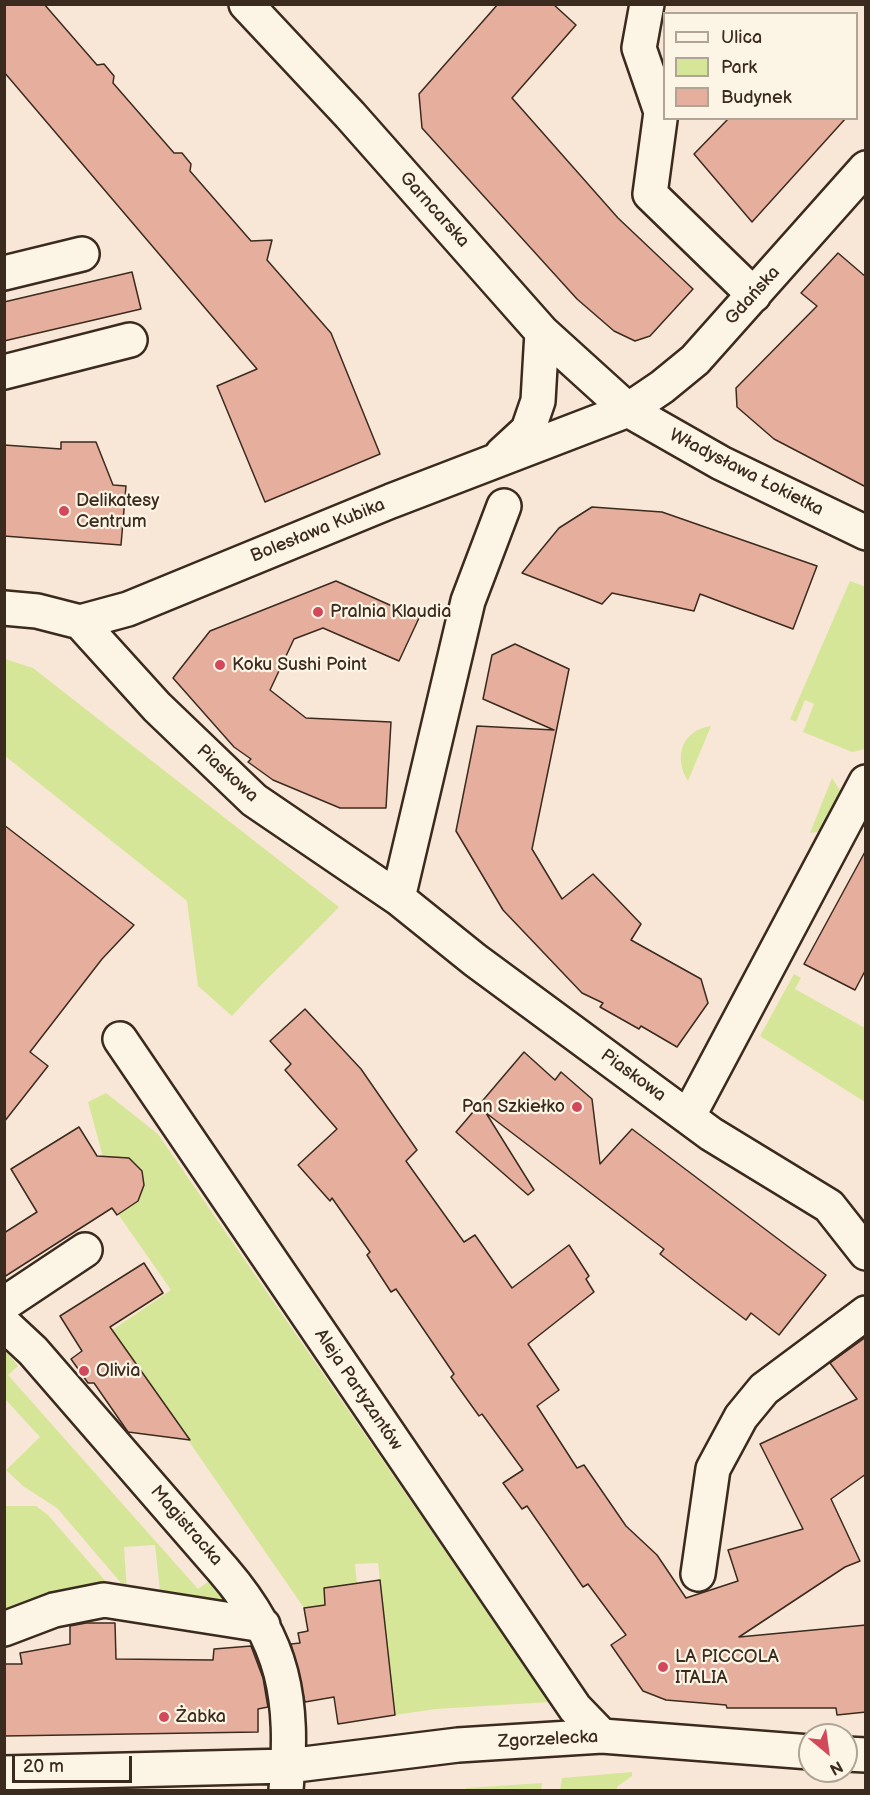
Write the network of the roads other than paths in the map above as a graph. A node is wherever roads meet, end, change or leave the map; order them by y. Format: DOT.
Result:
graph roads {
  1 [pos="246,4"];
  2 [pos="647,4"];
  3 [pos="860,185"];
  4 [pos="82,255"];
  5 [pos="4,273"];
  6 [pos="754,295"];
  7 [pos="542,332"];
  8 [pos="130,340"];
  9 [pos="4,372"];
  10 [pos="628,410"];
  11 [pos="496,459"];
  12 [pos="504,506"];
  13 [pos="866,533"];
  14 [pos="4,608"];
  15 [pos="81,622"];
  16 [pos="866,782"];
  17 [pos="398,898"];
  18 [pos="120,1039"];
  19 [pos="688,1117"];
  20 [pos="829,1206"];
  21 [pos="866,1214"];
  22 [pos="85,1250"];
  23 [pos="866,1253"];
  24 [pos="4,1304"];
  25 [pos="866,1312"];
  26 [pos="4,1324"];
  27 [pos="698,1574"];
  28 [pos="263,1625"];
  29 [pos="4,1629"];
  30 [pos="602,1736"];
  31 [pos="798,1751"];
  32 [pos="4,1773"];
  33 [pos="287,1779"];
  1 -- 7 [label="street, Garncarska"];
  2 -- 6 [label="street"];
  3 -- 6 [label="street, Gdańska"];
  4 -- 5 [label="street"];
  6 -- 10 [label="street, Gdańska"];
  7 -- 10 [label="street, Garncarska"];
  7 -- 11 [label="street"];
  8 -- 9 [label="street"];
  10 -- 11 [label="street, Bolesława Kubika"];
  10 -- 13 [label="street, Władysława Łokietka"];
  11 -- 15 [label="street, Bolesława Kubika"];
  12 -- 17 [label="street"];
  14 -- 15 [label="street, Bolesława Kubika"];
  15 -- 17 [label="street, Piaskowa"];
  16 -- 19 [label="street"];
  17 -- 19 [label="street, Piaskowa"];
  18 -- 30 [label="street, Aleja Partyzantów"];
  19 -- 20 [label="street, Piaskowa"];
  20 -- 21 [label="street"];
  20 -- 23 [label="street, Piaskowa"];
  22 -- 24 [label="street"];
  25 -- 27 [label="street"];
  26 -- 28 [label="street, Magistracka"];
  28 -- 29 [label="street"];
  28 -- 33 [label="street, Magistracka"];
  30 -- 31 [label="street, Zgorzelecka"];
  30 -- 33 [label="street, Zgorzelecka"];
  32 -- 33 [label="street, Zgorzelecka"];
}
